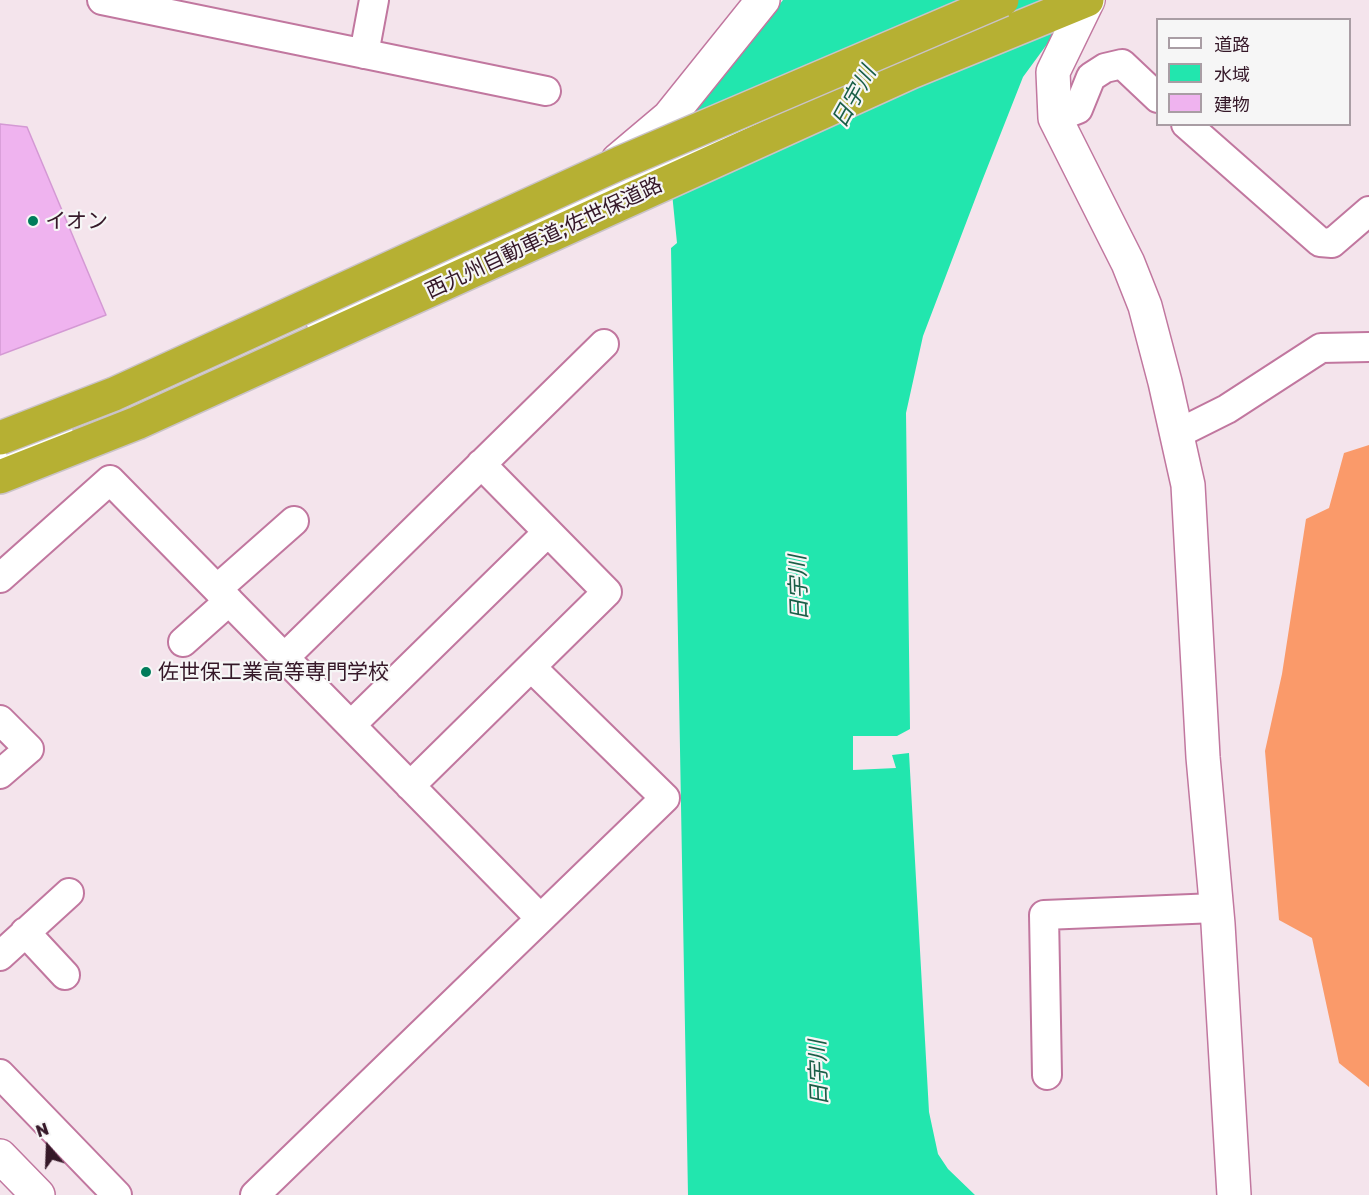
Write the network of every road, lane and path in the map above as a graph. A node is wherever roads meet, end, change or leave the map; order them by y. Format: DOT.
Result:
graph roads {
  1 [pos="102,0"];
  2 [pos="374,0"];
  3 [pos="763,0"];
  4 [pos="1002,0"];
  5 [pos="1007,0"];
  6 [pos="1087,0"];
  7 [pos="364,54"];
  8 [pos="546,91"];
  9 [pos="1156,96"];
  10 [pos="1054,118"];
  11 [pos="1188,126"];
  12 [pos="1369,211"];
  13 [pos="550,217"];
  14 [pos="604,344"];
  15 [pos="1369,347"];
  16 [pos="1177,434"];
  17 [pos="0,438"];
  18 [pos="0,456"];
  19 [pos="481,464"];
  20 [pos="0,477"];
  21 [pos="294,521"];
  22 [pos="548,532"];
  23 [pos="0,578"];
  24 [pos="223,595"];
  25 [pos="183,642"];
  26 [pos="284,657"];
  27 [pos="531,668"];
  28 [pos="0,720"];
  29 [pos="351,725"];
  30 [pos="0,774"];
  31 [pos="410,786"];
  32 [pos="69,893"];
  33 [pos="1216,908"];
  34 [pos="540,918"];
  35 [pos="25,932"];
  36 [pos="0,956"];
  37 [pos="65,975"];
  38 [pos="0,1074"];
  39 [pos="1047,1075"];
  40 [pos="0,1156"];
  41 [pos="38,1195"];
  42 [pos="117,1195"];
  43 [pos="255,1195"];
  44 [pos="1234,1195"];
  1 -- 7 [label="street"];
  2 -- 7 [label="street"];
  3 -- 13 [label="street"];
  4 -- 17 [label="highway, 西九州自動車道;佐世保道路, bridge"];
  5 -- 13 [label="street, bridge"];
  6 -- 10 [label="street"];
  6 -- 20 [label="highway, 西九州自動車道;佐世保道路"];
  7 -- 8 [label="street"];
  9 -- 10 [label="street"];
  10 -- 16 [label="street"];
  11 -- 12 [label="street"];
  13 -- 18 [label="street"];
  14 -- 19 [label="street"];
  15 -- 16 [label="street"];
  16 -- 33 [label="street"];
  19 -- 22 [label="street"];
  19 -- 26 [label="street"];
  21 -- 24 [label="street"];
  22 -- 27 [label="street"];
  22 -- 29 [label="street"];
  23 -- 24 [label="street"];
  24 -- 25 [label="street"];
  24 -- 26 [label="street"];
  26 -- 29 [label="street"];
  27 -- 31 [label="street"];
  27 -- 34 [label="street"];
  28 -- 30 [label="street"];
  29 -- 31 [label="street"];
  31 -- 34 [label="street"];
  32 -- 35 [label="street"];
  33 -- 39 [label="street"];
  33 -- 44 [label="street"];
  34 -- 43 [label="street"];
  35 -- 36 [label="street"];
  35 -- 37 [label="street"];
  38 -- 42 [label="street"];
  40 -- 41 [label="street"];
}
